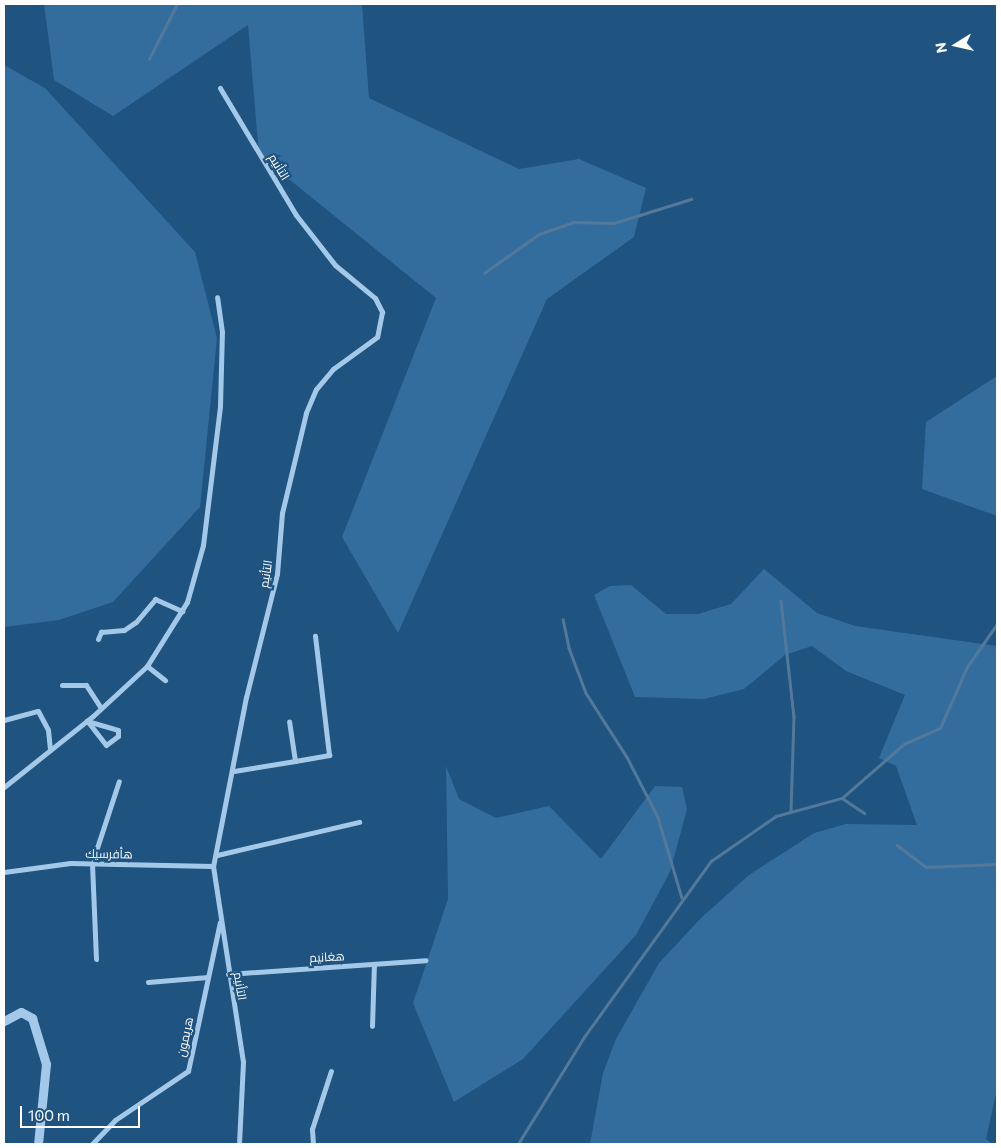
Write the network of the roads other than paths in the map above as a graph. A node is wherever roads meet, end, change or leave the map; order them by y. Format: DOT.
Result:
graph roads {
  1 [pos="220,88"];
  2 [pos="217,297"];
  3 [pos="182,611"];
  4 [pos="315,636"];
  5 [pos="98,639"];
  6 [pos="147,666"];
  7 [pos="165,680"];
  8 [pos="62,685"];
  9 [pos="102,708"];
  10 [pos="4,720"];
  11 [pos="87,721"];
  12 [pos="289,721"];
  13 [pos="50,750"];
  14 [pos="295,761"];
  15 [pos="234,771"];
  16 [pos="119,781"];
  17 [pos="4,786"];
  18 [pos="359,822"];
  19 [pos="217,855"];
  20 [pos="92,863"];
  21 [pos="213,866"];
  22 [pos="4,872"];
  23 [pos="221,917"];
  24 [pos="96,959"];
  25 [pos="426,960"];
  26 [pos="374,964"];
  27 [pos="228,974"];
  28 [pos="208,977"];
  29 [pos="148,982"];
  30 [pos="4,1020"];
  31 [pos="372,1026"];
  32 [pos="331,1071"];
  33 [pos="38,1144"];
  34 [pos="92,1144"];
  35 [pos="239,1144"];
  36 [pos="313,1144"];
  1 -- 15 [label="street, التأنيم"];
  2 -- 3 [label="street"];
  3 -- 5 [label="street"];
  3 -- 6 [label="street"];
  4 -- 14 [label="street"];
  6 -- 7 [label="street"];
  6 -- 9 [label="street"];
  8 -- 9 [label="street"];
  9 -- 11 [label="street"];
  10 -- 13 [label="street"];
  11 -- 11 [label="street"];
  11 -- 13 [label="street"];
  12 -- 14 [label="street"];
  13 -- 17 [label="street"];
  14 -- 15 [label="street"];
  15 -- 19 [label="street, التأنيم"];
  16 -- 20 [label="street"];
  18 -- 19 [label="street"];
  19 -- 21 [label="street, التأنيم"];
  20 -- 21 [label="street, هأفرسيك"];
  20 -- 22 [label="street, هأفرسيك"];
  20 -- 24 [label="street"];
  21 -- 23 [label="street, التأنيم"];
  23 -- 27 [label="street, التأنيم"];
  23 -- 28 [label="street, هريمون"];
  25 -- 26 [label="street, هغانيم"];
  26 -- 27 [label="street, هغانيم"];
  26 -- 31 [label="street"];
  27 -- 35 [label="street, التأنيم"];
  28 -- 29 [label="street"];
  28 -- 34 [label="street, هريمون"];
  30 -- 33 [label="street"];
  32 -- 36 [label="street"];
}
